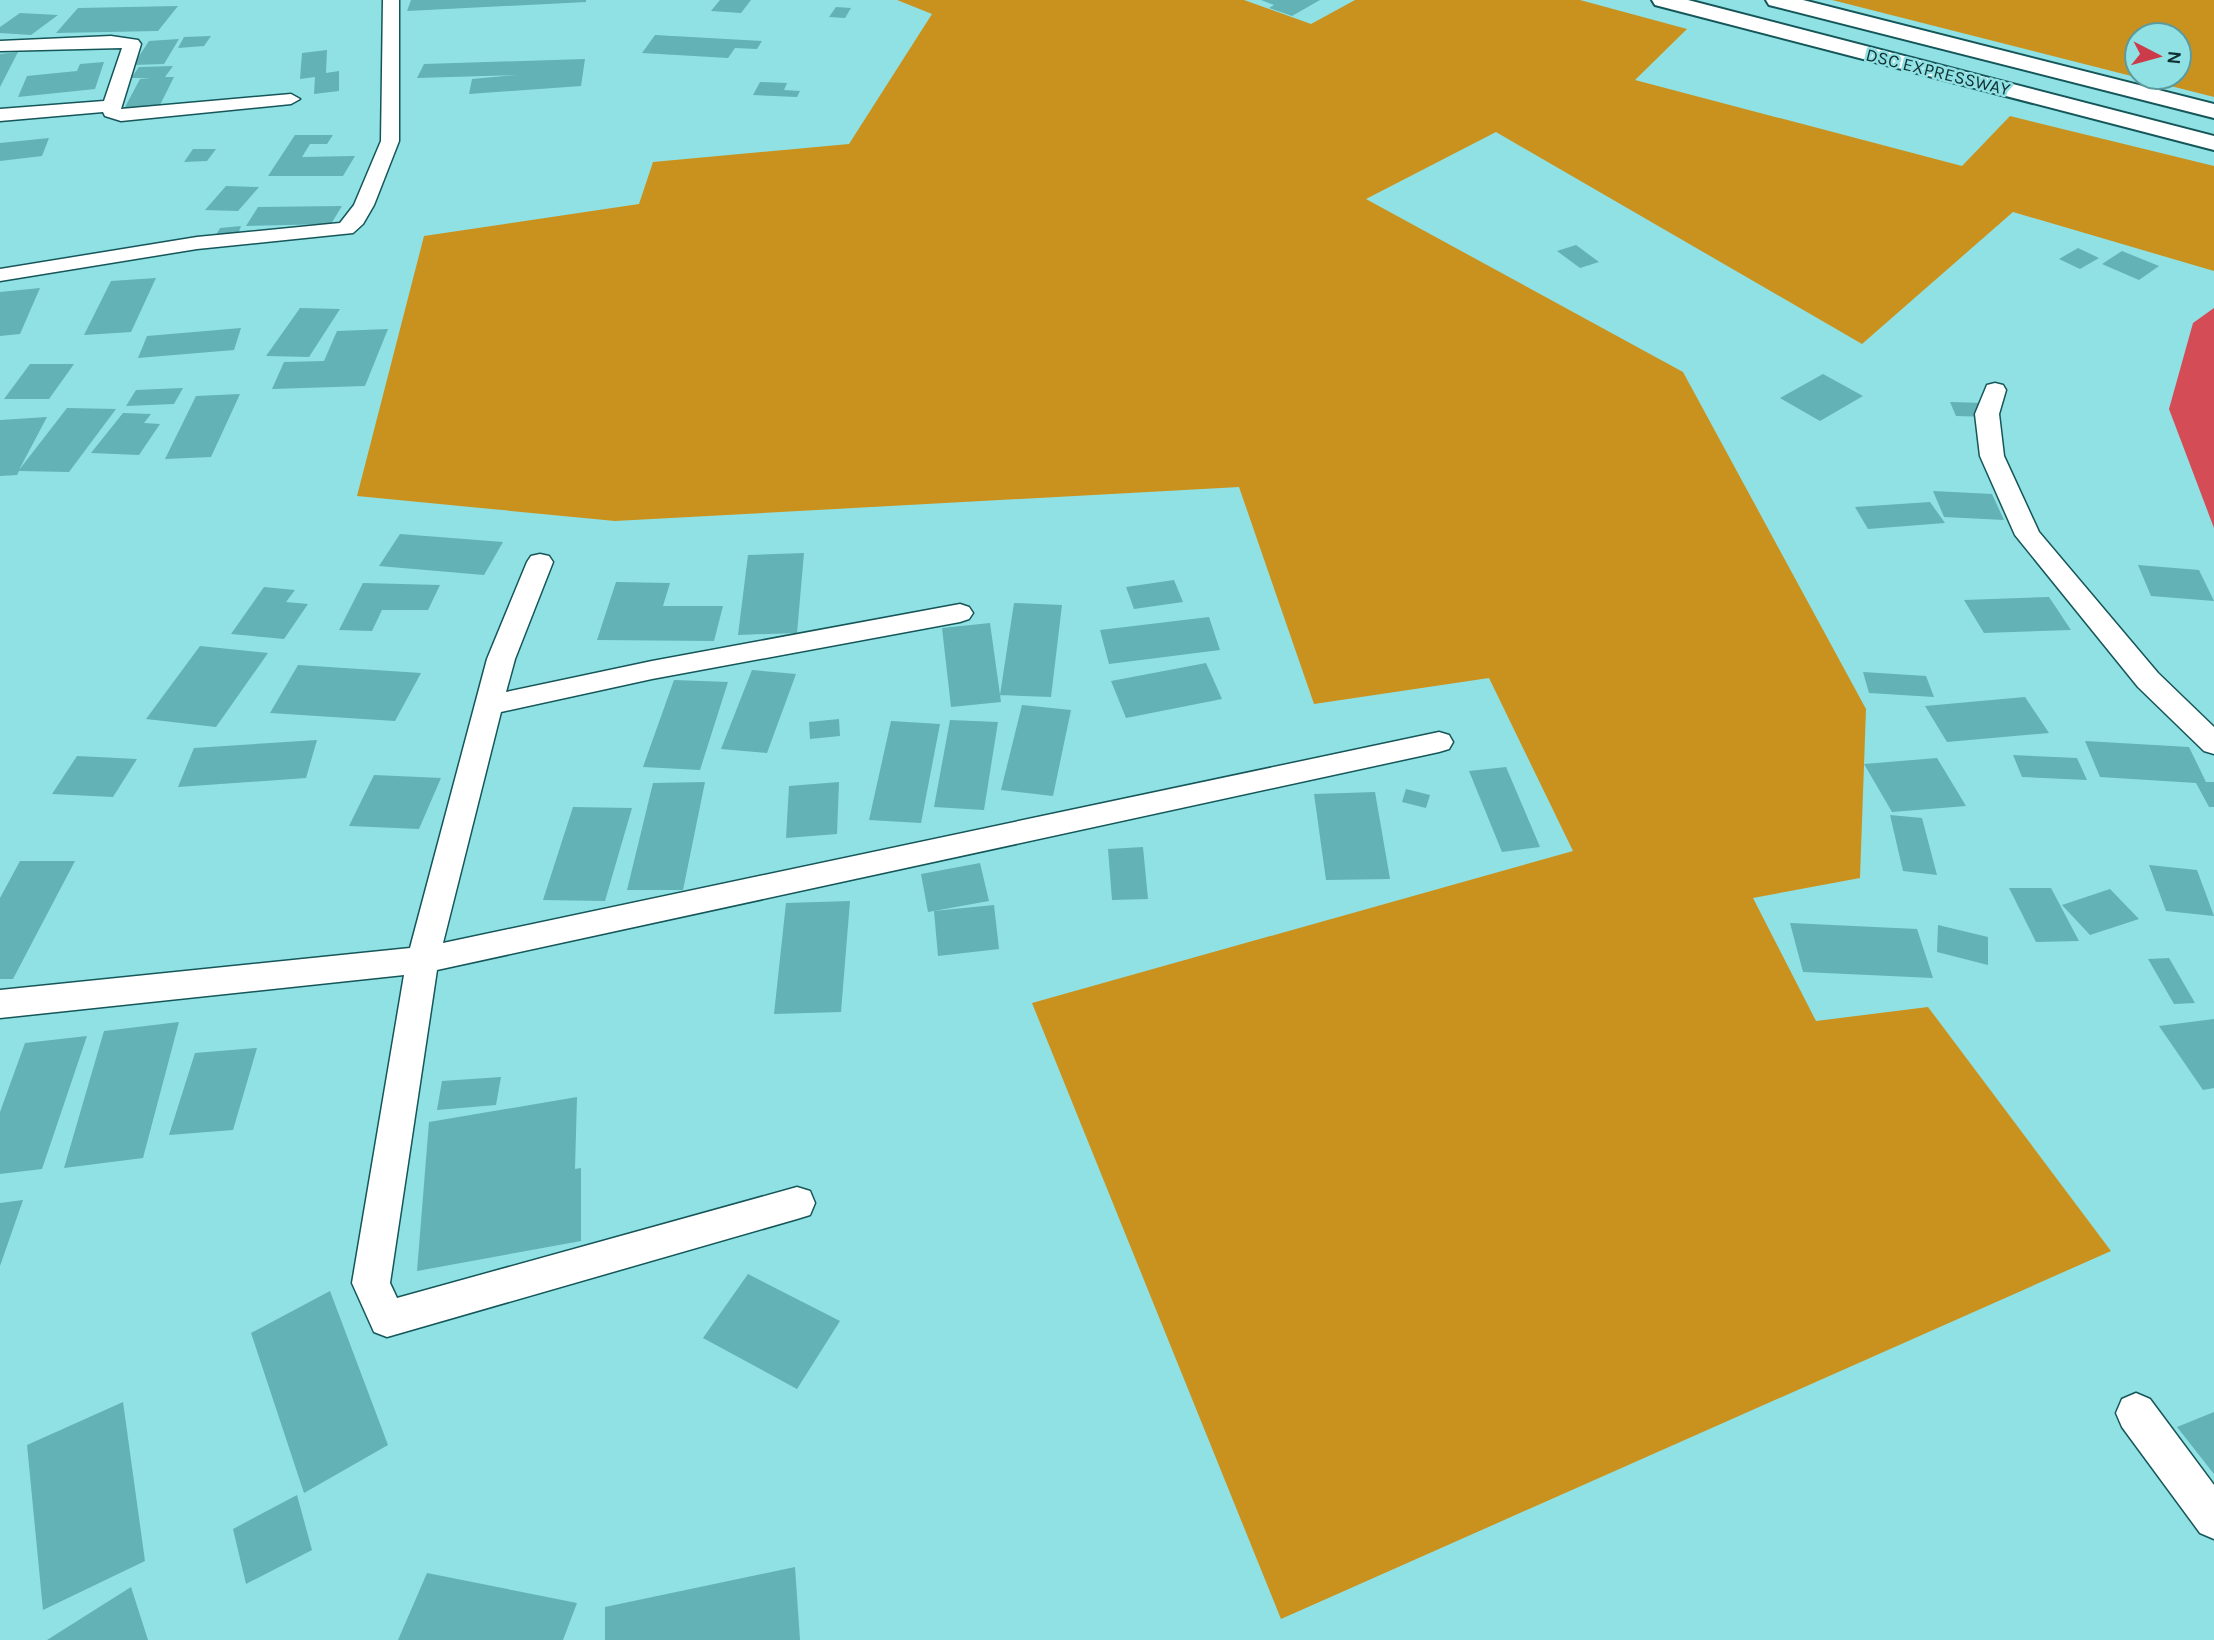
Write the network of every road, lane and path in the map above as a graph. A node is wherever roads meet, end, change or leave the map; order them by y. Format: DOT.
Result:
graph roads {
  1 [pos="391,0"];
  2 [pos="1662,0"];
  3 [pos="1777,0"];
  4 [pos="0,46"];
  5 [pos="291,99"];
  6 [pos="111,106"];
  7 [pos="2214,111"];
  8 [pos="0,115"];
  9 [pos="2214,143"];
  10 [pos="0,275"];
  11 [pos="1995,390"];
  12 [pos="540,562"];
  13 [pos="960,613"];
  14 [pos="490,705"];
  15 [pos="1439,742"];
  16 [pos="2214,744"];
  17 [pos="423,960"];
  18 [pos="0,1004"];
  19 [pos="797,1203"];
  20 [pos="2136,1413"];
  21 [pos="2214,1519"];
  1 -- 10 [label="street"];
  2 -- 9 [label="main road, DSC EXPRESSWAY"];
  3 -- 7 [label="main road, DSC EXPRESSWAY"];
  4 -- 6 [label="street"];
  5 -- 6 [label="street"];
  6 -- 8 [label="street"];
  11 -- 16 [label="street"];
  12 -- 14 [label="street"];
  13 -- 14 [label="street"];
  14 -- 17 [label="street"];
  15 -- 17 [label="street"];
  17 -- 18 [label="street"];
  17 -- 19 [label="street"];
  20 -- 21 [label="street"];
}
